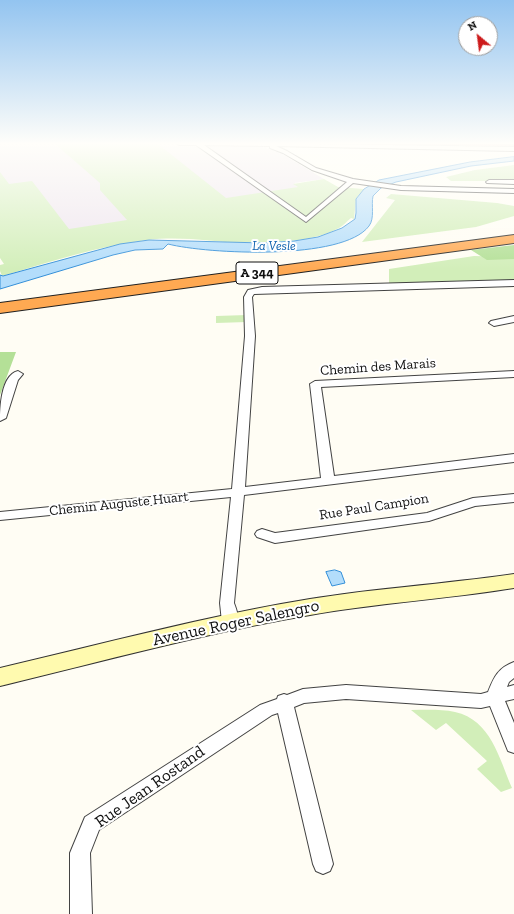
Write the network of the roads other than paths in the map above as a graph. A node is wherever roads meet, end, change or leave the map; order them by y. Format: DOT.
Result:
graph roads {
  1 [pos="257,186"];
  2 [pos="347,186"];
  3 [pos="384,186"];
  4 [pos="428,188"];
  5 [pos="514,191"];
  6 [pos="514,234"];
  7 [pos="514,239"];
  8 [pos="514,283"];
  9 [pos="0,301"];
  10 [pos="0,308"];
  11 [pos="514,319"];
  12 [pos="494,323"];
  13 [pos="18,374"];
  14 [pos="514,374"];
  15 [pos="0,418"];
  16 [pos="514,458"];
  17 [pos="328,480"];
  18 [pos="238,492"];
  19 [pos="514,498"];
  20 [pos="0,516"];
  21 [pos="262,534"];
  22 [pos="514,581"];
  23 [pos="476,587"];
  24 [pos="514,587"];
  25 [pos="230,622"];
  26 [pos="514,668"];
  27 [pos="0,677"];
  28 [pos="514,692"];
  29 [pos="495,698"];
  30 [pos="284,702"];
  31 [pos="514,744"];
  32 [pos="323,864"];
  33 [pos="82,914"];
  1 -- 2 [label="street"];
  3 -- 4 [label="street"];
  4 -- 5 [label="street"];
  6 -- 9 [label="highway, A 344"];
  7 -- 10 [label="highway, A 344"];
  8 -- 18 [label="street"];
  11 -- 12 [label="street"];
  13 -- 15 [label="street"];
  14 -- 17 [label="street, Chemin des Marais"];
  16 -- 17 [label="street"];
  17 -- 18 [label="street"];
  18 -- 20 [label="street, Chemin Auguste Huart"];
  18 -- 25 [label="street"];
  19 -- 21 [label="street, Rue Paul Campion"];
  22 -- 23 [label="street, Avenue Roger Salengro"];
  23 -- 24 [label="street, Avenue Roger Salengro"];
  23 -- 25 [label="street, Avenue Roger Salengro"];
  25 -- 27 [label="street, Avenue Roger Salengro"];
  26 -- 29 [label="street"];
  28 -- 29 [label="street, Rue Jean Rostand"];
  29 -- 30 [label="street, Rue Jean Rostand"];
  29 -- 31 [label="street"];
  30 -- 32 [label="street"];
  30 -- 33 [label="street, Rue Jean Rostand"];
}
